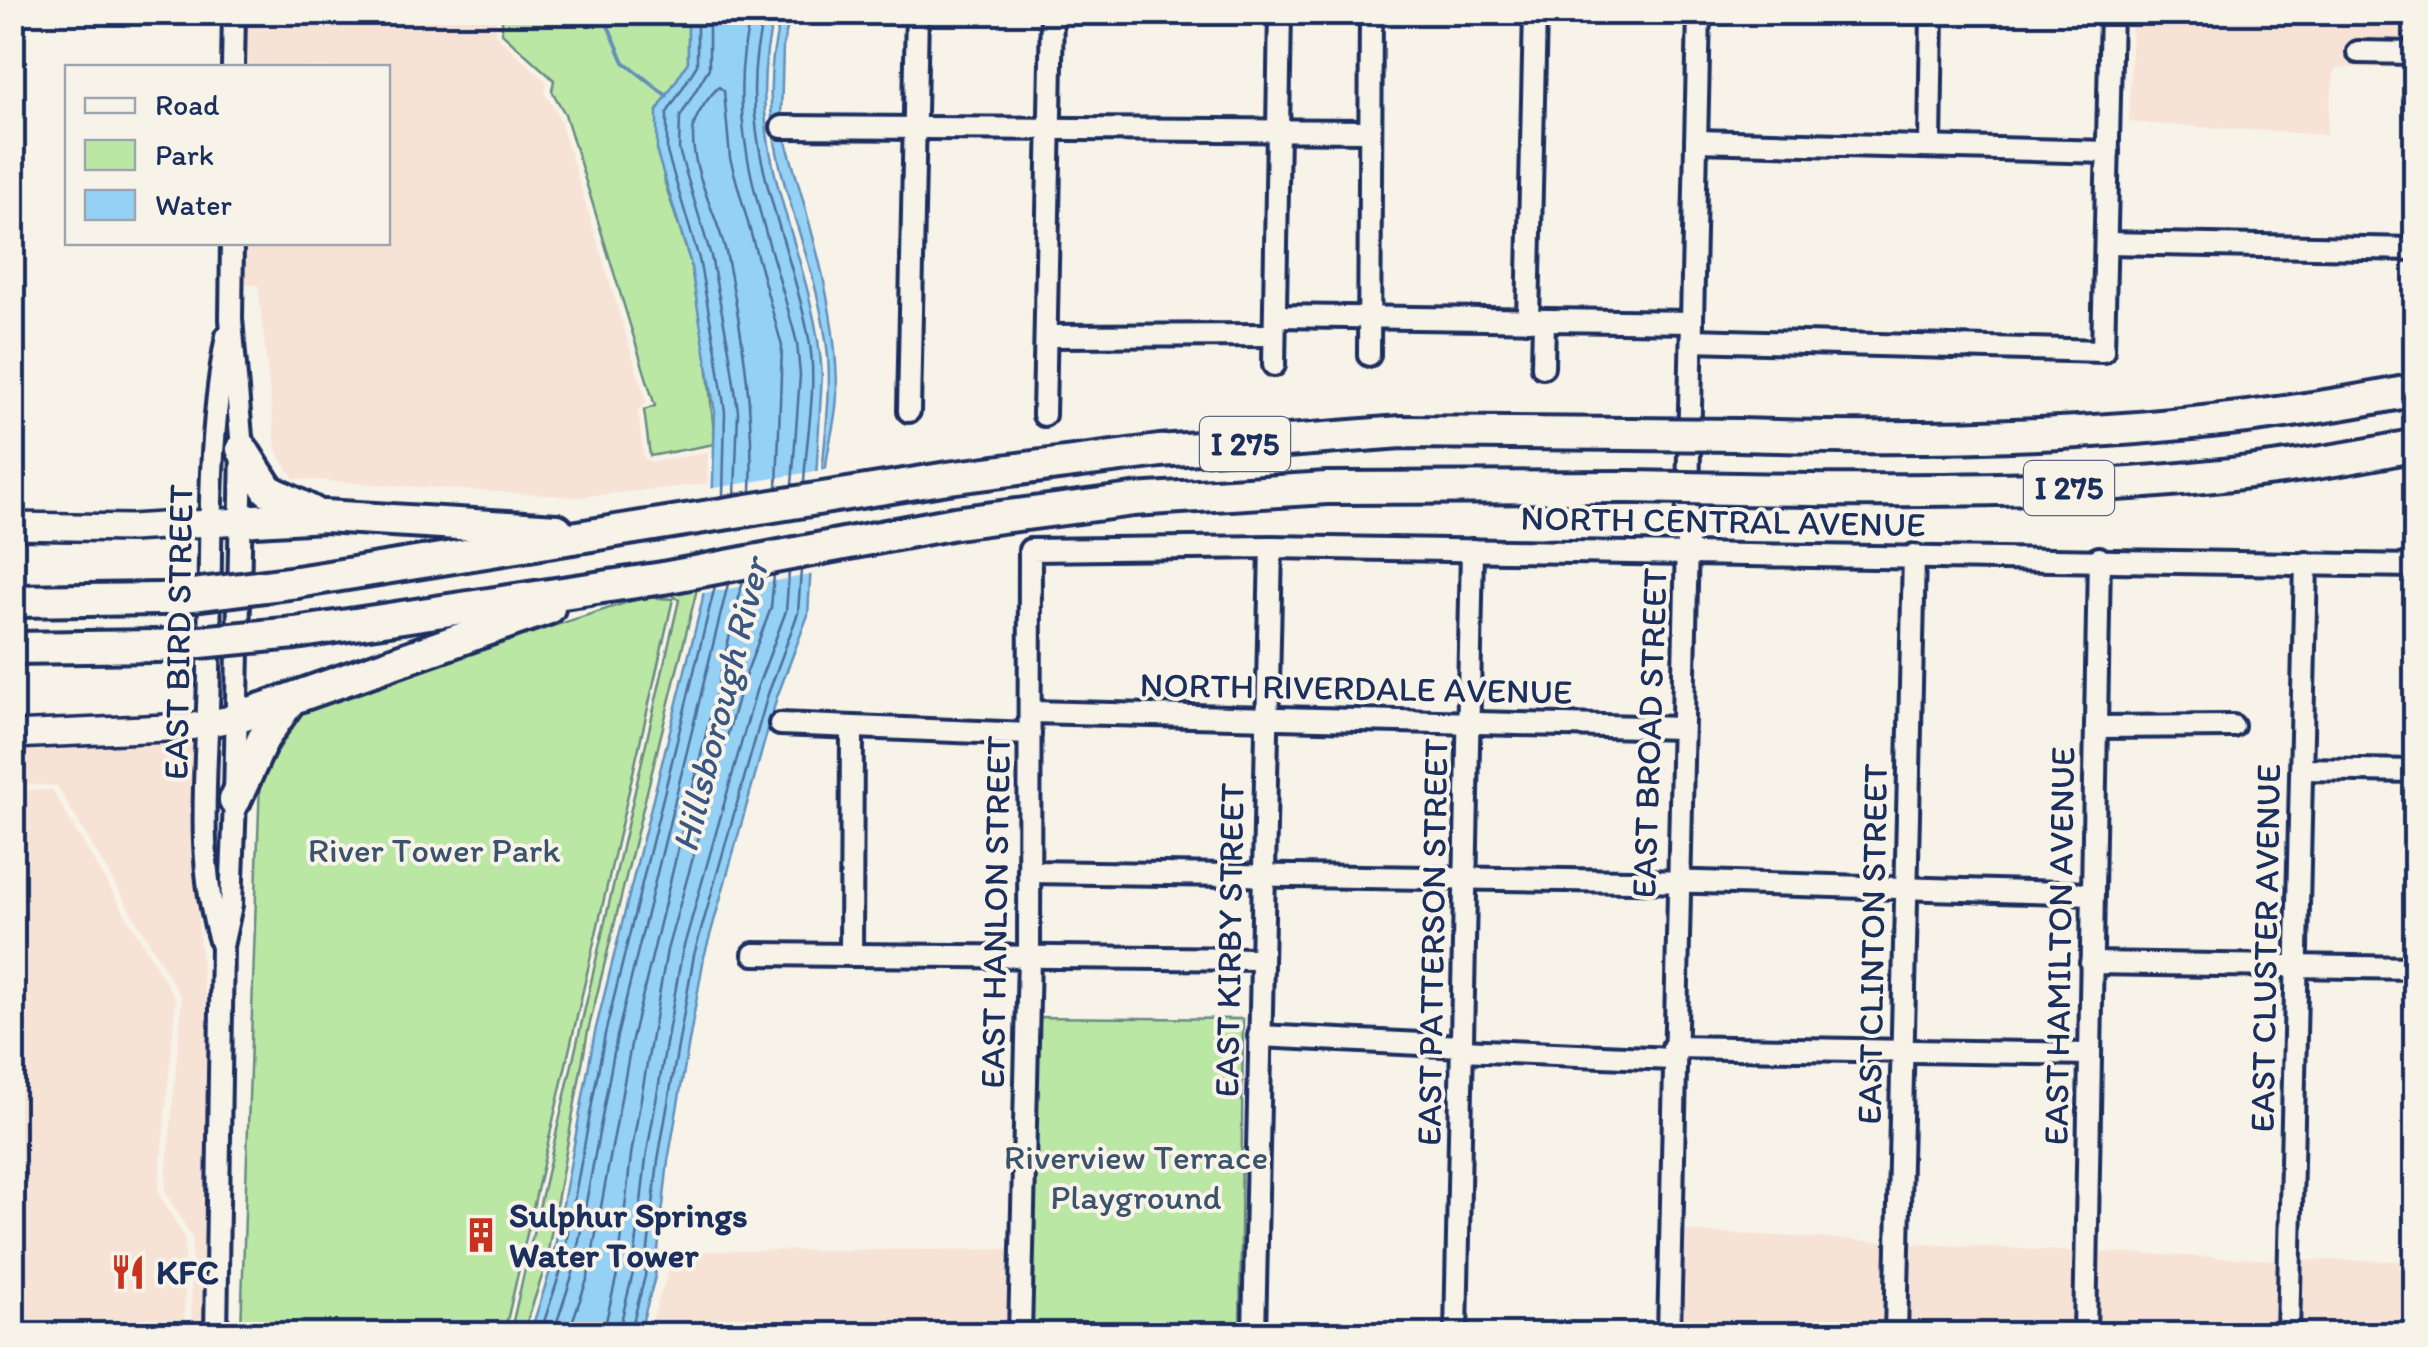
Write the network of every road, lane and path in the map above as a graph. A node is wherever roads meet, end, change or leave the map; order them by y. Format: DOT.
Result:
graph roads {
  1 [pos="234,12"];
  2 [pos="918,12"];
  3 [pos="1052,12"];
  4 [pos="1280,12"];
  5 [pos="1372,12"];
  6 [pos="1535,12"];
  7 [pos="1699,12"];
  8 [pos="1932,12"];
  9 [pos="2111,12"];
  10 [pos="2358,52"];
  11 [pos="2416,53"];
  12 [pos="233,65"];
  13 [pos="782,127"];
  14 [pos="912,127"];
  15 [pos="1048,128"];
  16 [pos="1369,131"];
  17 [pos="1277,132"];
  18 [pos="1696,141"];
  19 [pos="1930,146"];
  20 [pos="2108,152"];
  21 [pos="2106,243"];
  22 [pos="232,245"];
  23 [pos="2416,249"];
  24 [pos="230,319"];
  25 [pos="1369,319"];
  26 [pos="1536,320"];
  27 [pos="1274,325"];
  28 [pos="1692,331"];
  29 [pos="1046,336"];
  30 [pos="1369,355"];
  31 [pos="1274,364"];
  32 [pos="1543,367"];
  33 [pos="2416,380"];
  34 [pos="2416,390"];
  35 [pos="2371,399"];
  36 [pos="909,412"];
  37 [pos="1044,415"];
  38 [pos="2409,447"];
  39 [pos="242,449"];
  40 [pos="324,516"];
  41 [pos="226,522"];
  42 [pos="12,526"];
  43 [pos="615,534"];
  44 [pos="1271,547"];
  45 [pos="1030,550"];
  46 [pos="1472,550"];
  47 [pos="1686,554"];
  48 [pos="1914,555"];
  49 [pos="2099,558"];
  50 [pos="2306,564"];
  51 [pos="2416,566"];
  52 [pos="604,588"];
  53 [pos="12,600"];
  54 [pos="12,648"];
  55 [pos="288,703"];
  56 [pos="1267,719"];
  57 [pos="222,721"];
  58 [pos="1030,723"];
  59 [pos="780,724"];
  60 [pos="1468,724"];
  61 [pos="2096,726"];
  62 [pos="2233,726"];
  63 [pos="1682,728"];
  64 [pos="852,729"];
  65 [pos="12,735"];
  66 [pos="2302,769"];
  67 [pos="2416,771"];
  68 [pos="235,800"];
  69 [pos="1029,872"];
  70 [pos="1263,876"];
  71 [pos="1465,880"];
  72 [pos="1678,881"];
  73 [pos="1905,888"];
  74 [pos="2093,894"];
  75 [pos="222,946"];
  76 [pos="754,954"];
  77 [pos="851,955"];
  78 [pos="1029,957"];
  79 [pos="1261,959"];
  80 [pos="2091,963"];
  81 [pos="2296,966"];
  82 [pos="2416,968"];
  83 [pos="1259,1036"];
  84 [pos="1462,1048"];
  85 [pos="1902,1051"];
  86 [pos="1673,1053"];
  87 [pos="2089,1054"];
  88 [pos="216,1334"];
  89 [pos="1020,1334"];
  90 [pos="1254,1334"];
  91 [pos="1456,1334"];
  92 [pos="1669,1334"];
  93 [pos="1896,1334"];
  94 [pos="2085,1334"];
  95 [pos="2288,1334"];
  1 -- 12 [label="street"];
  2 -- 14 [label="street"];
  3 -- 15 [label="street"];
  4 -- 17 [label="street"];
  5 -- 16 [label="street"];
  6 -- 26 [label="street"];
  7 -- 18 [label="street, EAST BROAD STREET"];
  8 -- 19 [label="street"];
  9 -- 20 [label="street"];
  10 -- 11 [label="street"];
  13 -- 14 [label="street"];
  14 -- 15 [label="street"];
  14 -- 36 [label="street"];
  15 -- 17 [label="street"];
  15 -- 29 [label="street"];
  16 -- 17 [label="street"];
  16 -- 25 [label="street"];
  17 -- 27 [label="street"];
  18 -- 19 [label="street"];
  18 -- 28 [label="street, EAST BROAD STREET"];
  19 -- 20 [label="street"];
  20 -- 21 [label="street"];
  21 -- 23 [label="street"];
  21 -- 28 [label="street"];
  22 -- 24 [label="street, EAST BIRD STREET"];
  24 -- 39 [label="street, EAST BIRD STREET"];
  24 -- 41 [label="street, EAST BIRD STREET"];
  25 -- 26 [label="street"];
  25 -- 27 [label="street"];
  25 -- 30 [label="street"];
  26 -- 28 [label="street"];
  26 -- 32 [label="street"];
  27 -- 29 [label="street"];
  27 -- 31 [label="street"];
  28 -- 47 [label="street, EAST BROAD STREET"];
  29 -- 37 [label="street"];
  33 -- 35 [label="highway"];
  34 -- 35 [label="highway, I 275"];
  35 -- 43 [label="highway, I 275, bridge"];
  38 -- 52 [label="highway, I 275, bridge"];
  39 -- 40 [label="highway"];
  39 -- 41 [label="street, EAST BIRD STREET"];
  40 -- 41 [label="highway"];
  40 -- 43 [label="highway"];
  41 -- 42 [label="main road"];
  41 -- 57 [label="street, EAST BIRD STREET"];
  43 -- 53 [label="highway, I 275, bridge"];
  44 -- 45 [label="street, NORTH CENTRAL AVENUE"];
  44 -- 46 [label="street, NORTH CENTRAL AVENUE"];
  44 -- 56 [label="street, EAST KIRBY STREET"];
  45 -- 58 [label="street, EAST HANLON STREET"];
  46 -- 47 [label="street, NORTH CENTRAL AVENUE"];
  46 -- 60 [label="street, EAST PATTERSON STREET"];
  47 -- 48 [label="street, NORTH CENTRAL AVENUE"];
  47 -- 63 [label="street, EAST BROAD STREET"];
  48 -- 49 [label="street, NORTH CENTRAL AVENUE"];
  48 -- 73 [label="street, EAST CLINTON STREET"];
  49 -- 50 [label="street, NORTH CENTRAL AVENUE"];
  49 -- 61 [label="street, EAST HAMILTON AVENUE"];
  50 -- 51 [label="street, NORTH CENTRAL AVENUE"];
  50 -- 66 [label="street, EAST CLUSTER AVENUE"];
  52 -- 54 [label="highway, I 275, bridge"];
  52 -- 55 [label="highway"];
  55 -- 57 [label="highway"];
  55 -- 68 [label="highway"];
  56 -- 58 [label="street, NORTH RIVERDALE AVENUE"];
  56 -- 60 [label="street, NORTH RIVERDALE AVENUE"];
  56 -- 70 [label="street, EAST KIRBY STREET"];
  57 -- 65 [label="main road"];
  57 -- 68 [label="street, EAST BIRD STREET"];
  57 -- 75 [label="street, EAST BIRD STREET"];
  58 -- 64 [label="street, NORTH RIVERDALE AVENUE"];
  58 -- 69 [label="street, EAST HANLON STREET"];
  59 -- 64 [label="street, NORTH RIVERDALE AVENUE"];
  60 -- 63 [label="street, NORTH RIVERDALE AVENUE"];
  60 -- 71 [label="street, EAST PATTERSON STREET"];
  61 -- 62 [label="street"];
  61 -- 74 [label="street, EAST HAMILTON AVENUE"];
  63 -- 72 [label="street, EAST BROAD STREET"];
  64 -- 77 [label="street"];
  66 -- 67 [label="street"];
  66 -- 81 [label="street, EAST CLUSTER AVENUE"];
  68 -- 75 [label="street, EAST BIRD STREET"];
  69 -- 70 [label="street"];
  69 -- 78 [label="street, EAST HANLON STREET"];
  70 -- 71 [label="street"];
  70 -- 79 [label="street, EAST KIRBY STREET"];
  71 -- 72 [label="street"];
  71 -- 84 [label="street, EAST PATTERSON STREET"];
  72 -- 73 [label="street"];
  72 -- 86 [label="street, EAST BROAD STREET"];
  73 -- 74 [label="street"];
  73 -- 85 [label="street, EAST CLINTON STREET"];
  74 -- 80 [label="street, EAST HAMILTON AVENUE"];
  75 -- 88 [label="street, EAST BIRD STREET"];
  76 -- 77 [label="street"];
  77 -- 78 [label="street"];
  78 -- 79 [label="street"];
  78 -- 89 [label="street, EAST HANLON STREET"];
  79 -- 83 [label="street, EAST KIRBY STREET"];
  80 -- 81 [label="street"];
  80 -- 87 [label="street, EAST HAMILTON AVENUE"];
  81 -- 82 [label="street"];
  81 -- 95 [label="street, EAST CLUSTER AVENUE"];
  83 -- 84 [label="street"];
  83 -- 90 [label="street, EAST KIRBY STREET"];
  84 -- 86 [label="street"];
  84 -- 91 [label="street, EAST PATTERSON STREET"];
  85 -- 86 [label="street"];
  85 -- 87 [label="street"];
  85 -- 93 [label="street, EAST CLINTON STREET"];
  86 -- 92 [label="street, EAST BROAD STREET"];
  87 -- 94 [label="street, EAST HAMILTON AVENUE"];
}
